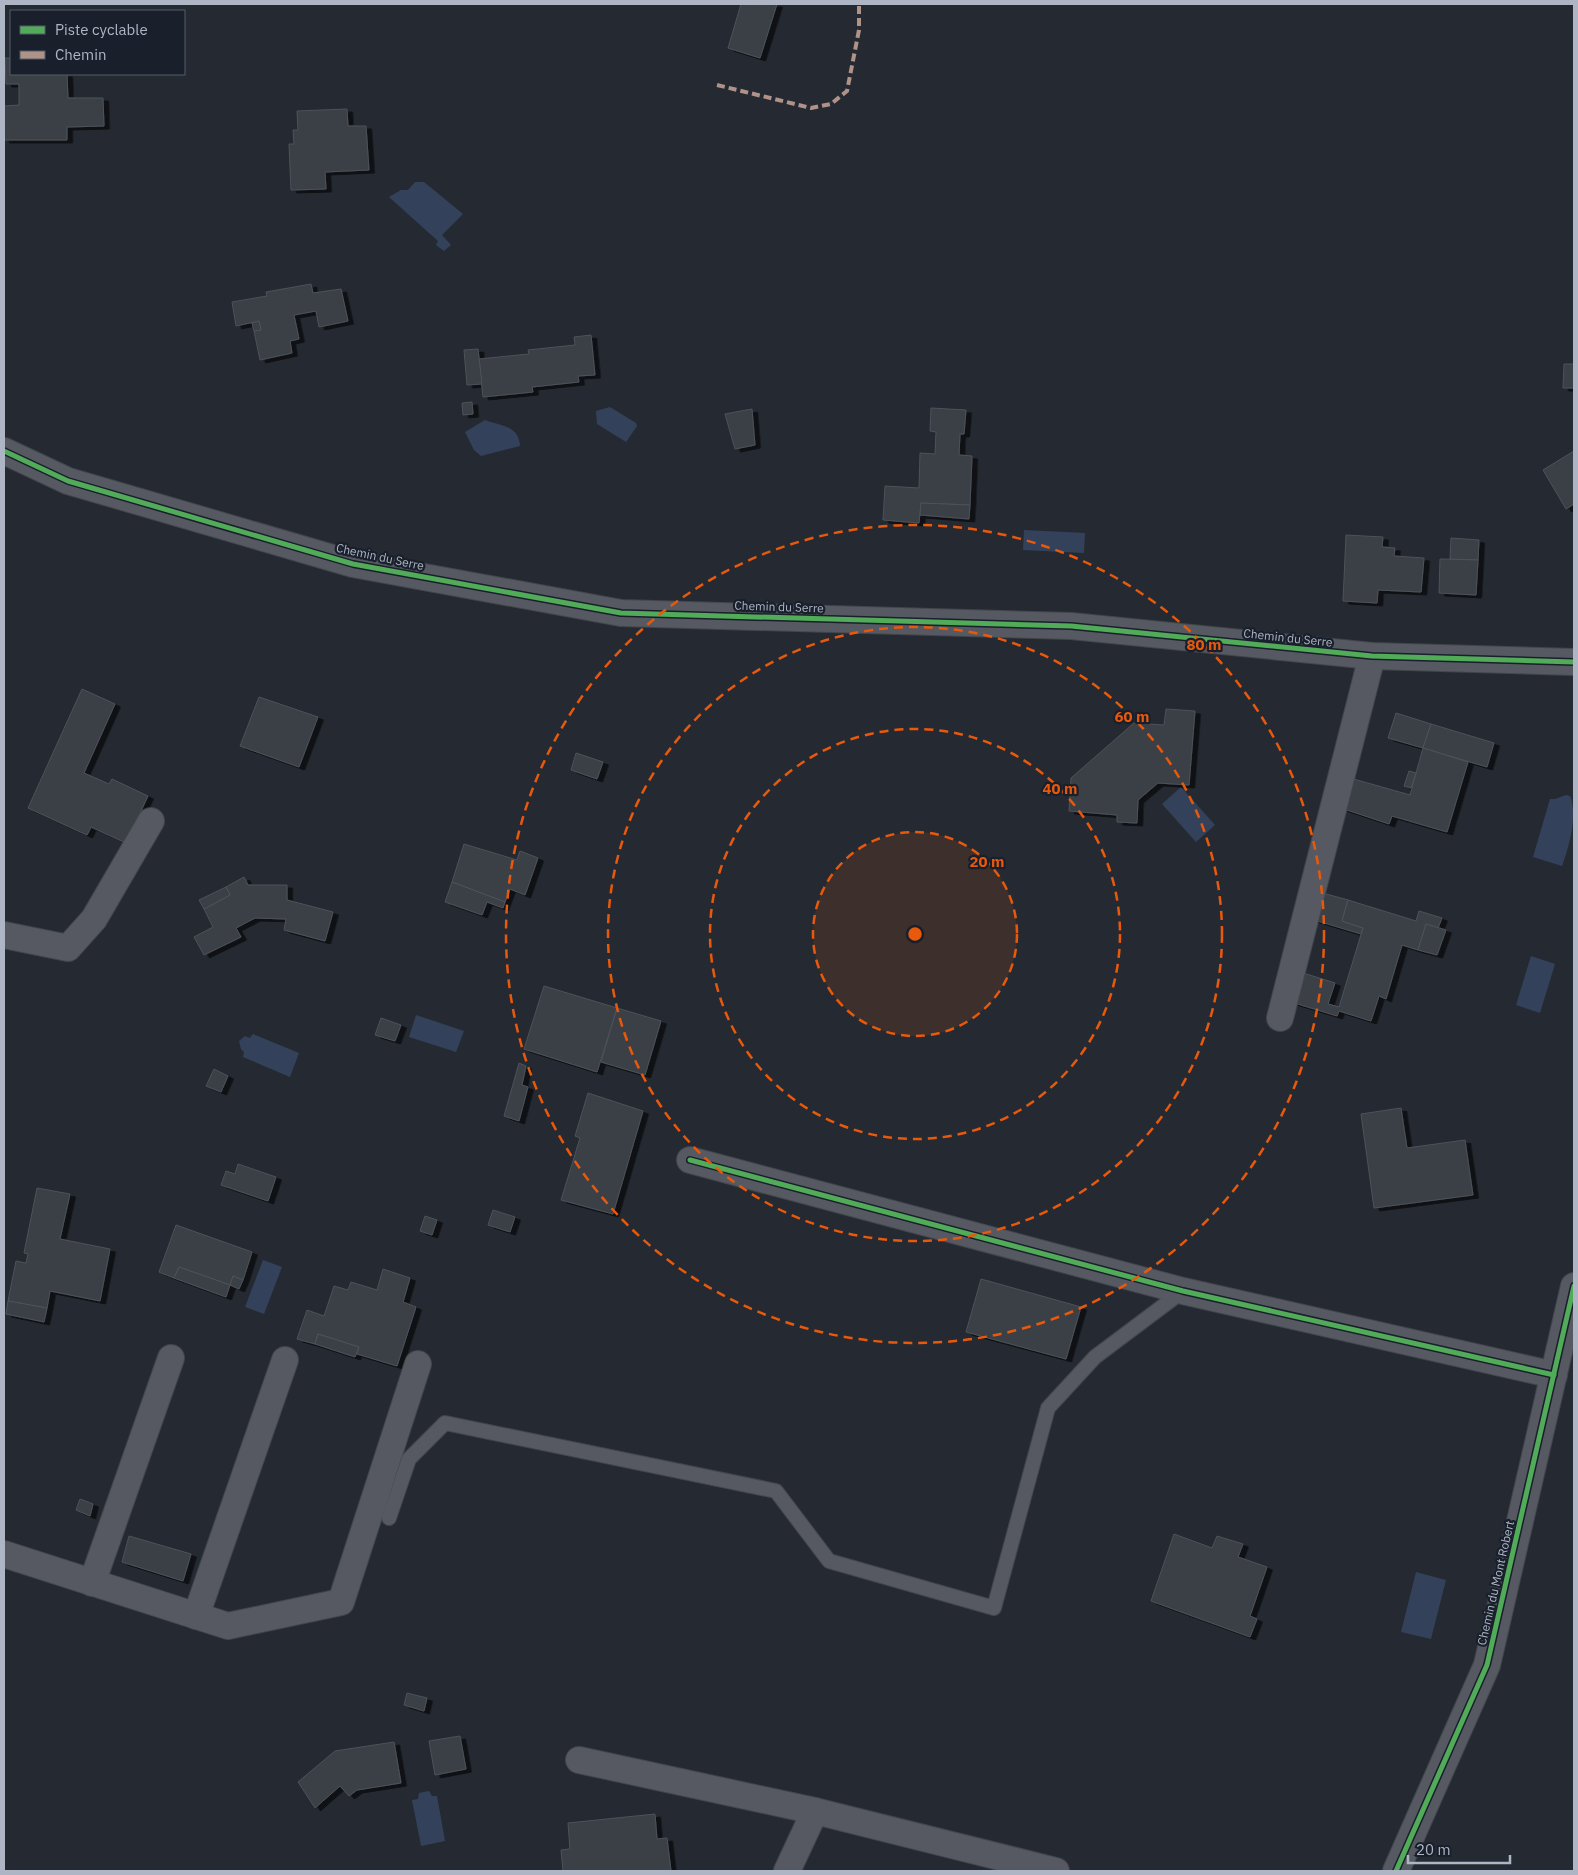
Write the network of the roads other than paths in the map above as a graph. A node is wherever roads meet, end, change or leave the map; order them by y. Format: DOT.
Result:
graph roads {
  1 [pos="4,451"];
  2 [pos="1372,656"];
  3 [pos="1574,662"];
  4 [pos="151,821"];
  5 [pos="4,935"];
  6 [pos="1280,1018"];
  7 [pos="690,1160"];
  8 [pos="1574,1286"];
  9 [pos="1183,1291"];
  10 [pos="171,1358"];
  11 [pos="285,1360"];
  12 [pos="418,1364"];
  13 [pos="1554,1374"];
  14 [pos="389,1518"];
  15 [pos="4,1554"];
  16 [pos="92,1582"];
  17 [pos="196,1616"];
  18 [pos="580,1760"];
  19 [pos="815,1811"];
  20 [pos="787,1871"];
  21 [pos="1056,1871"];
  22 [pos="1396,1871"];
  1 -- 2 [label="street, Chemin du Serre"];
  2 -- 3 [label="street, Chemin du Serre"];
  2 -- 6 [label="street"];
  4 -- 5 [label="street"];
  7 -- 9 [label="street"];
  8 -- 13 [label="street, Chemin du Mont Robert"];
  9 -- 13 [label="street"];
  9 -- 14 [label="lane"];
  10 -- 16 [label="street"];
  11 -- 17 [label="street"];
  12 -- 17 [label="street"];
  13 -- 22 [label="street, Chemin du Mont Robert"];
  15 -- 16 [label="street"];
  16 -- 17 [label="street"];
  18 -- 19 [label="street"];
  19 -- 20 [label="street"];
  19 -- 21 [label="street"];
}
